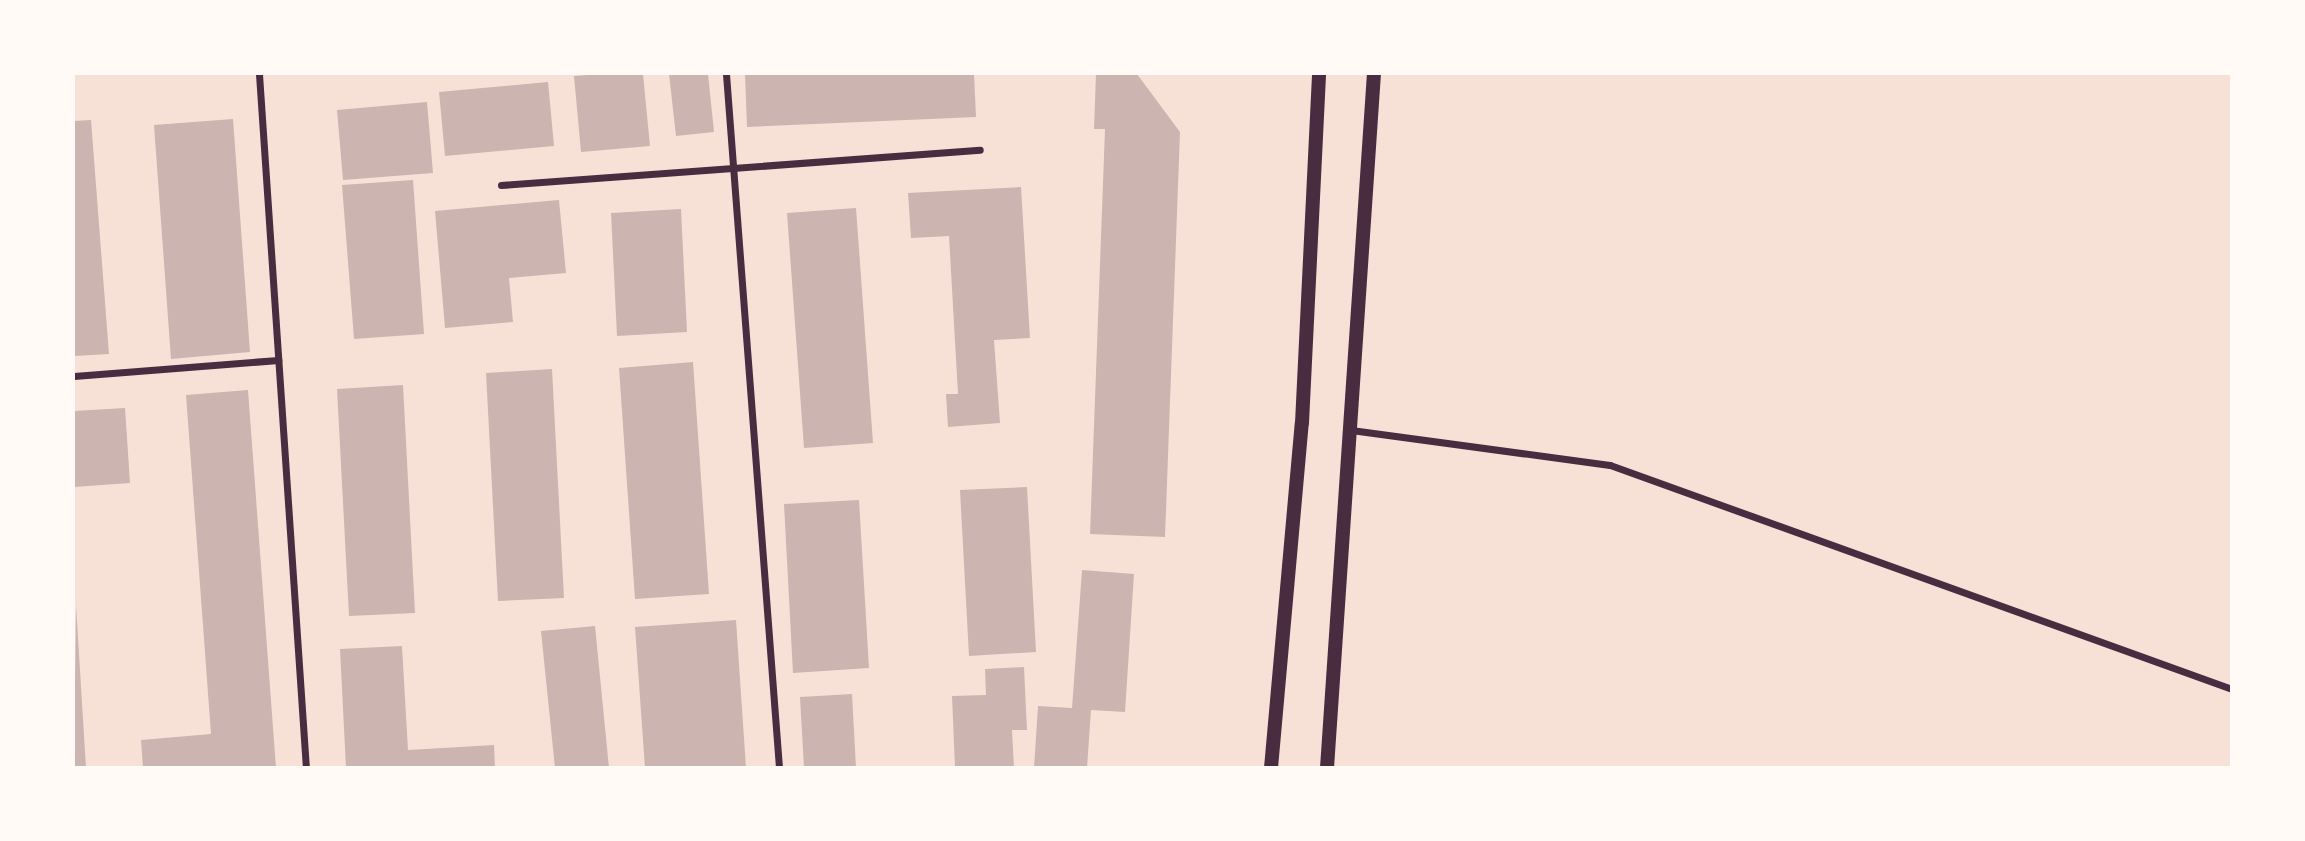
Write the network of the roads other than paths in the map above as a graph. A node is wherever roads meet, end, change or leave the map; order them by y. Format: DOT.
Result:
graph roads {
  1 [pos="259,74"];
  2 [pos="726,74"];
  3 [pos="1319,74"];
  4 [pos="1374,74"];
  5 [pos="980,150"];
  6 [pos="732,171"];
  7 [pos="501,185"];
  8 [pos="278,360"];
  9 [pos="74,376"];
  10 [pos="1351,430"];
  11 [pos="2231,689"];
  12 [pos="306,768"];
  13 [pos="779,768"];
  14 [pos="1271,768"];
  15 [pos="1327,768"];
  1 -- 8 [label="street"];
  2 -- 6 [label="street"];
  3 -- 14 [label="main road"];
  4 -- 10 [label="main road"];
  5 -- 6 [label="street"];
  6 -- 7 [label="street"];
  6 -- 13 [label="street"];
  8 -- 9 [label="street"];
  8 -- 12 [label="street"];
  10 -- 11 [label="street"];
  10 -- 15 [label="main road"];
}
